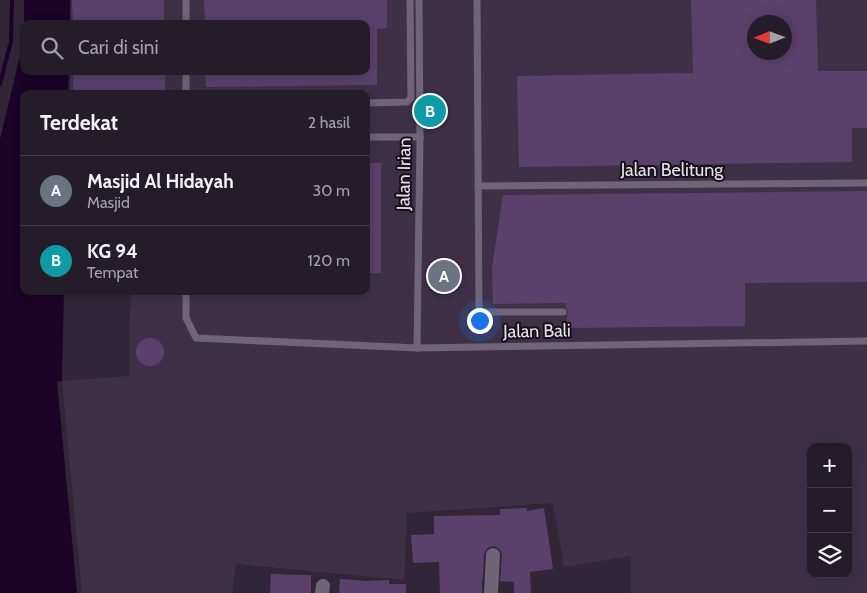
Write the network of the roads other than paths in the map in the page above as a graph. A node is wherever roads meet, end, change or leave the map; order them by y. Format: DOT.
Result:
graph roads {
  1 [pos="186,0"];
  2 [pos="410,0"];
  3 [pos="420,0"];
  4 [pos="477,0"];
  5 [pos="186,20"];
  6 [pos="186,75"];
  7 [pos="186,90"];
  8 [pos="370,103"];
  9 [pos="370,137"];
  10 [pos="420,137"];
  11 [pos="867,183"];
  12 [pos="478,186"];
  13 [pos="186,295"];
  14 [pos="564,312"];
  15 [pos="867,342"];
  16 [pos="417,348"];
  17 [pos="492,555"];
  18 [pos="491,593"];
  1 -- 5 [label="lane"];
  2 -- 8 [label="lane"];
  3 -- 10 [label="lane, Jalan Irian"];
  4 -- 12 [label="lane"];
  6 -- 7 [label="lane"];
  9 -- 10 [label="lane"];
  10 -- 16 [label="lane, Jalan Irian"];
  11 -- 12 [label="lane, Jalan Belitung"];
  12 -- 14 [label="lane"];
  13 -- 16 [label="lane, Jalan Bali"];
  15 -- 16 [label="lane, Jalan Bali"];
  17 -- 18 [label="street"];
}
